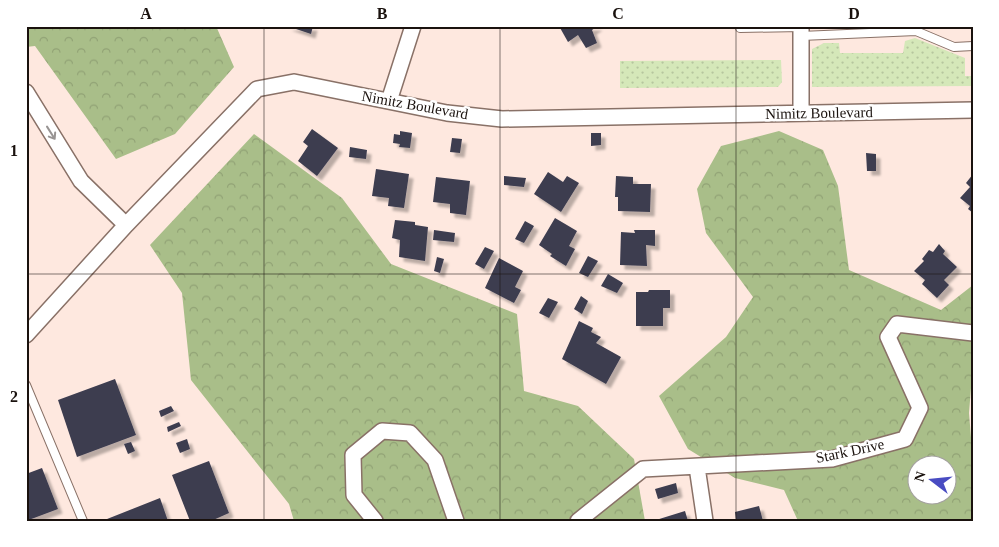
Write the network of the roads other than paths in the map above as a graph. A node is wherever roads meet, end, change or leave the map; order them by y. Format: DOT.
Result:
graph roads {
  1 [pos="413,26"];
  2 [pos="740,28"];
  3 [pos="801,30"];
  4 [pos="973,46"];
  5 [pos="26,92"];
  6 [pos="389,101"];
  7 [pos="973,110"];
  8 [pos="801,113"];
  9 [pos="126,225"];
  10 [pos="973,333"];
  11 [pos="26,335"];
  12 [pos="26,385"];
  13 [pos="697,467"];
  14 [pos="82,521"];
  15 [pos="375,521"];
  16 [pos="456,521"];
  17 [pos="578,521"];
  18 [pos="705,521"];
  1 -- 6 [label="street"];
  2 -- 3 [label="lane"];
  3 -- 4 [label="lane"];
  3 -- 8 [label="street"];
  5 -- 9 [label="street, one-way"];
  6 -- 8 [label="street, Nimitz Boulevard"];
  6 -- 9 [label="street, Nimitz Boulevard"];
  7 -- 8 [label="street, Nimitz Boulevard"];
  9 -- 11 [label="street, Nimitz Boulevard"];
  10 -- 13 [label="street, Stark Drive"];
  12 -- 14 [label="lane"];
  13 -- 17 [label="street, Stark Drive"];
  13 -- 18 [label="street"];
  15 -- 16 [label="street"];
}
